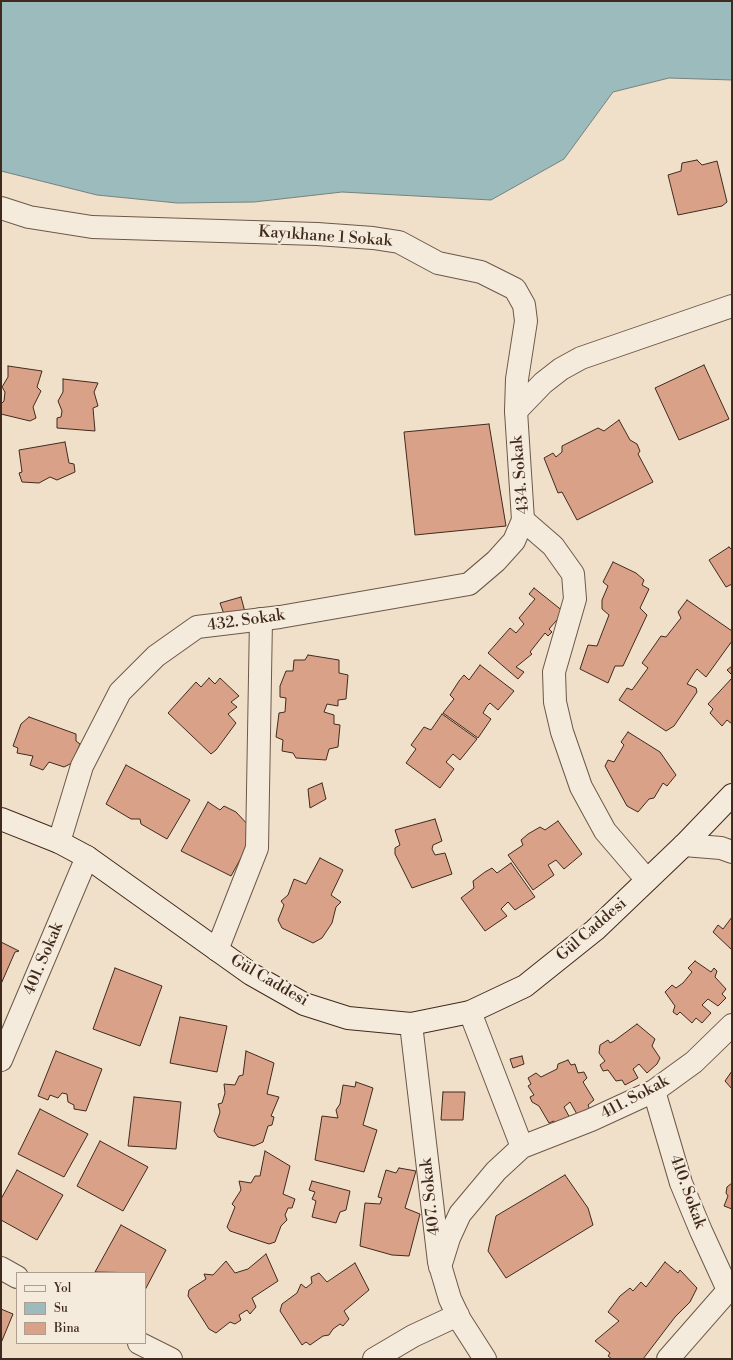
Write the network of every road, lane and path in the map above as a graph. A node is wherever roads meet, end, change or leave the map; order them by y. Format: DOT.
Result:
graph roads {
  1 [pos="1,208"];
  2 [pos="732,306"];
  3 [pos="516,411"];
  4 [pos="523,520"];
  5 [pos="261,619"];
  6 [pos="732,795"];
  7 [pos="1,820"];
  8 [pos="59,842"];
  9 [pos="684,845"];
  10 [pos="732,852"];
  11 [pos="87,857"];
  12 [pos="647,880"];
  13 [pos="217,950"];
  14 [pos="470,1012"];
  15 [pos="411,1024"];
  16 [pos="732,1025"];
  17 [pos="1,1060"];
  18 [pos="654,1091"];
  19 [pos="522,1147"];
  20 [pos="440,1267"];
  21 [pos="1,1268"];
  22 [pos="16,1276"];
  23 [pos="730,1288"];
  24 [pos="458,1315"];
  25 [pos="141,1344"];
  26 [pos="171,1359"];
  27 [pos="374,1359"];
  28 [pos="485,1359"];
  29 [pos="668,1359"];
  1 -- 3 [label="street, Kayıkhane 1 Sokak"];
  2 -- 3 [label="street"];
  3 -- 4 [label="street, 434. Sokak"];
  4 -- 5 [label="street, 432. Sokak"];
  4 -- 12 [label="street, 434. Sokak"];
  5 -- 8 [label="street, 432. Sokak"];
  5 -- 13 [label="street"];
  6 -- 9 [label="street, Gül Caddesi"];
  7 -- 8 [label="street, Gül Caddesi"];
  8 -- 11 [label="street, Gül Caddesi"];
  9 -- 10 [label="street"];
  9 -- 12 [label="street, Gül Caddesi"];
  11 -- 13 [label="street, Gül Caddesi"];
  11 -- 17 [label="street, 401. Sokak"];
  12 -- 14 [label="street, Gül Caddesi"];
  13 -- 15 [label="street, Gül Caddesi"];
  14 -- 15 [label="street, Gül Caddesi"];
  14 -- 19 [label="street"];
  15 -- 20 [label="street, 407. Sokak"];
  16 -- 18 [label="street, 411. Sokak"];
  18 -- 19 [label="street, 411. Sokak"];
  18 -- 23 [label="street, 410. Sokak"];
  19 -- 20 [label="street, 411. Sokak"];
  20 -- 24 [label="street, 407. Sokak"];
  21 -- 22 [label="street"];
  23 -- 29 [label="street"];
  24 -- 27 [label="street"];
  24 -- 28 [label="street, 407. Sokak"];
  25 -- 26 [label="street"];
}
